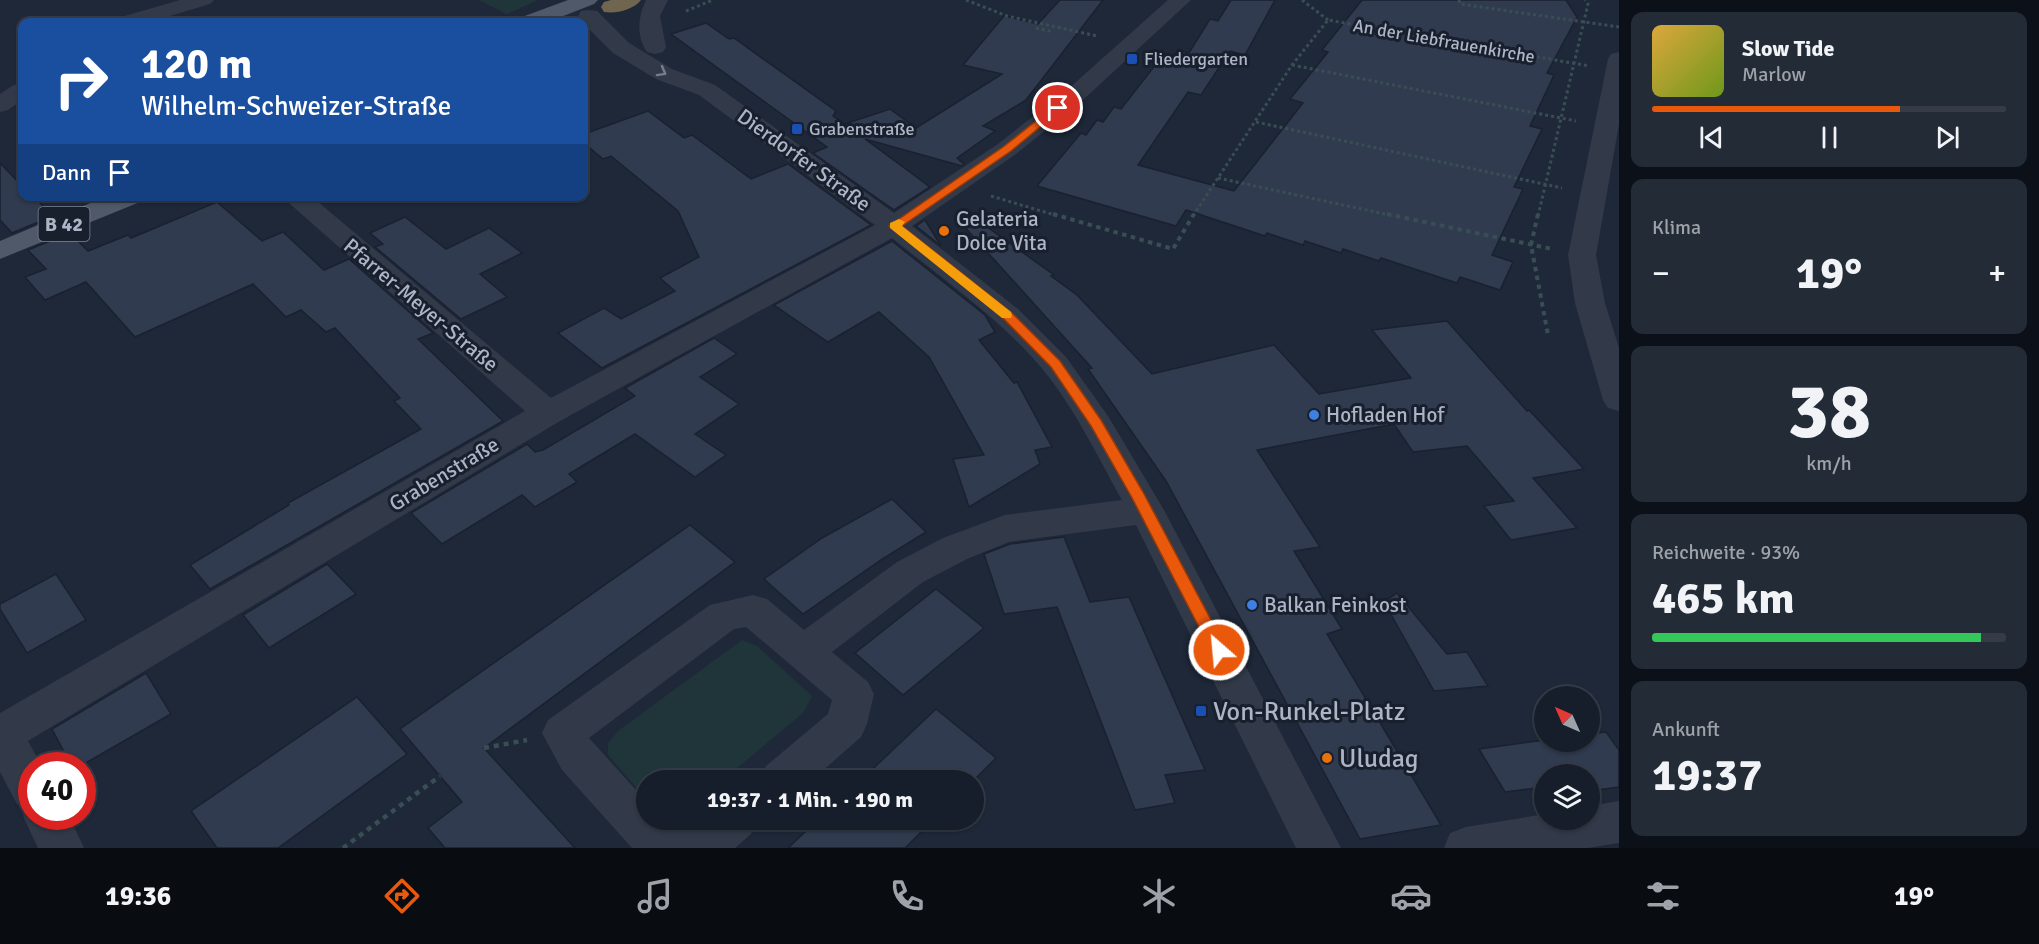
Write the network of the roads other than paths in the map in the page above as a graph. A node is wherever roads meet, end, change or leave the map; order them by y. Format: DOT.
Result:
graph roads {
  1 [pos="203,0"];
  2 [pos="657,0"];
  3 [pos="1180,0"];
  4 [pos="617,2"];
  5 [pos="582,8"];
  6 [pos="142,18"];
  7 [pos="545,18"];
  8 [pos="588,42"];
  9 [pos="655,47"];
  10 [pos="621,48"];
  11 [pos="1617,65"];
  12 [pos="707,90"];
  13 [pos="18,93"];
  14 [pos="0,105"];
  15 [pos="18,113"];
  16 [pos="0,119"];
  17 [pos="120,201"];
  18 [pos="300,201"];
  19 [pos="894,226"];
  20 [pos="0,251"];
  21 [pos="1619,400"];
  22 [pos="548,413"];
  23 [pos="1146,510"];
  24 [pos="805,651"];
  25 [pos="1,734"];
  26 [pos="18,765"];
  27 [pos="793,770"];
  28 [pos="1619,822"];
  29 [pos="52,830"];
  30 [pos="722,830"];
  31 [pos="1559,841"];
  32 [pos="62,848"];
  33 [pos="680,848"];
  34 [pos="702,848"];
  35 [pos="1319,848"];
  36 [pos="1466,848"];
  1 -- 6 [label="street"];
  2 -- 9 [label="street"];
  3 -- 19 [label="street, Grabenstraße"];
  4 -- 5 [label="main road"];
  4 -- 9 [label="street, Dierdorfer Straße"];
  5 -- 7 [label="main road"];
  5 -- 10 [label="street, Dierdorfer Straße"];
  8 -- 10 [label="street"];
  9 -- 12 [label="street, Dierdorfer Straße"];
  10 -- 12 [label="street, Dierdorfer Straße, one-way"];
  11 -- 21 [label="street"];
  12 -- 19 [label="street, Dierdorfer Straße"];
  13 -- 14 [label="street"];
  15 -- 16 [label="street"];
  17 -- 20 [label="main road, B 42"];
  18 -- 22 [label="street, Pfarrer-Meyer-Straße"];
  19 -- 22 [label="street, Grabenstraße"];
  19 -- 23 [label="street, Dierdorfer Straße"];
  22 -- 25 [label="street, Grabenstraße"];
  23 -- 24 [label="street"];
  23 -- 35 [label="street, Dierdorfer Straße"];
  24 -- 27 [label="street"];
  24 -- 33 [label="street"];
  25 -- 26 [label="street"];
  28 -- 31 [label="street"];
  29 -- 32 [label="street"];
  30 -- 34 [label="street"];
  31 -- 36 [label="street"];
}
